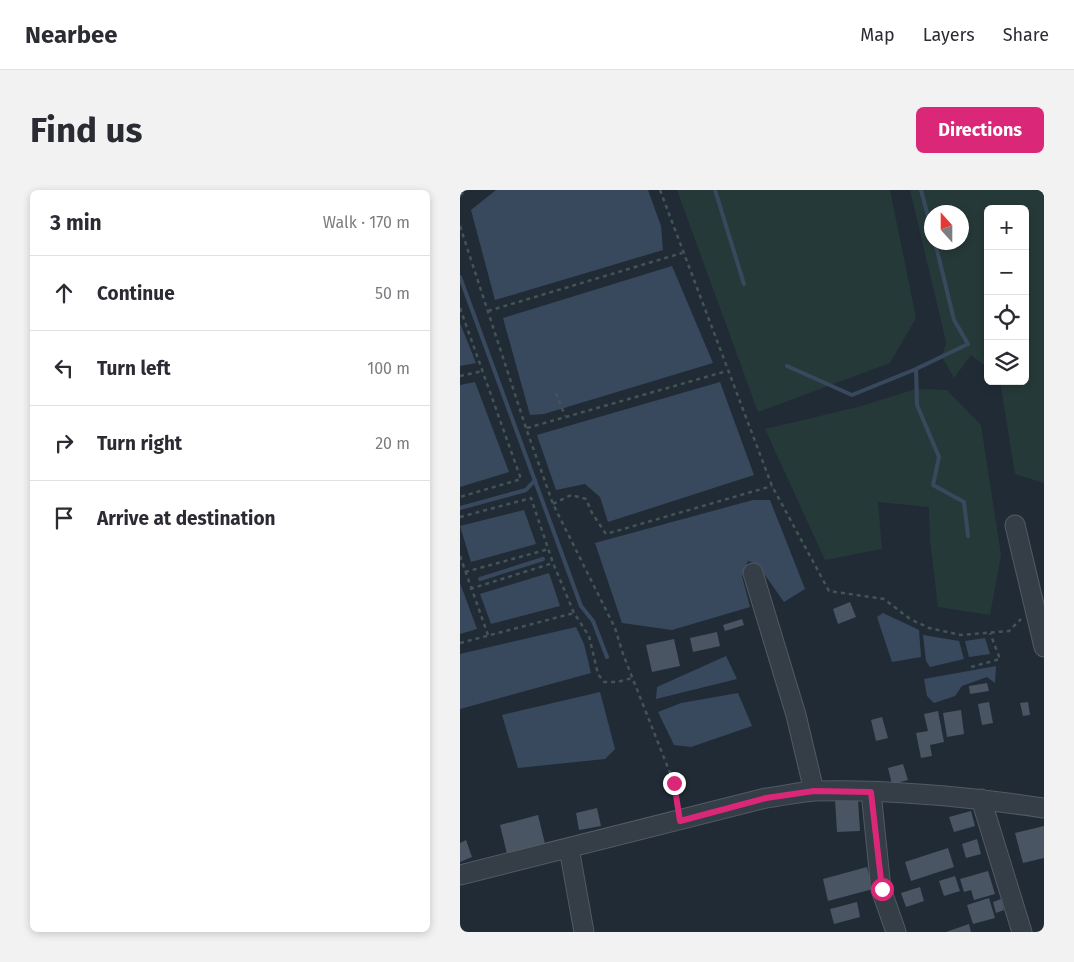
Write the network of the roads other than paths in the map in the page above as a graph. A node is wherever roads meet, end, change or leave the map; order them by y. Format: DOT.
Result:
graph roads {
  1 [pos="1015,526"];
  2 [pos="753,573"];
  3 [pos="1044,647"];
  4 [pos="814,791"];
  5 [pos="871,792"];
  6 [pos="981,799"];
  7 [pos="1044,808"];
  8 [pos="569,848"];
  9 [pos="460,875"];
  10 [pos="584,932"];
  11 [pos="896,932"];
  12 [pos="1022,932"];
  1 -- 3 [label="street"];
  2 -- 4 [label="street"];
  4 -- 5 [label="street"];
  4 -- 8 [label="street"];
  5 -- 6 [label="street"];
  5 -- 11 [label="street"];
  6 -- 7 [label="street"];
  6 -- 12 [label="street"];
  8 -- 9 [label="street"];
  8 -- 10 [label="street"];
}
